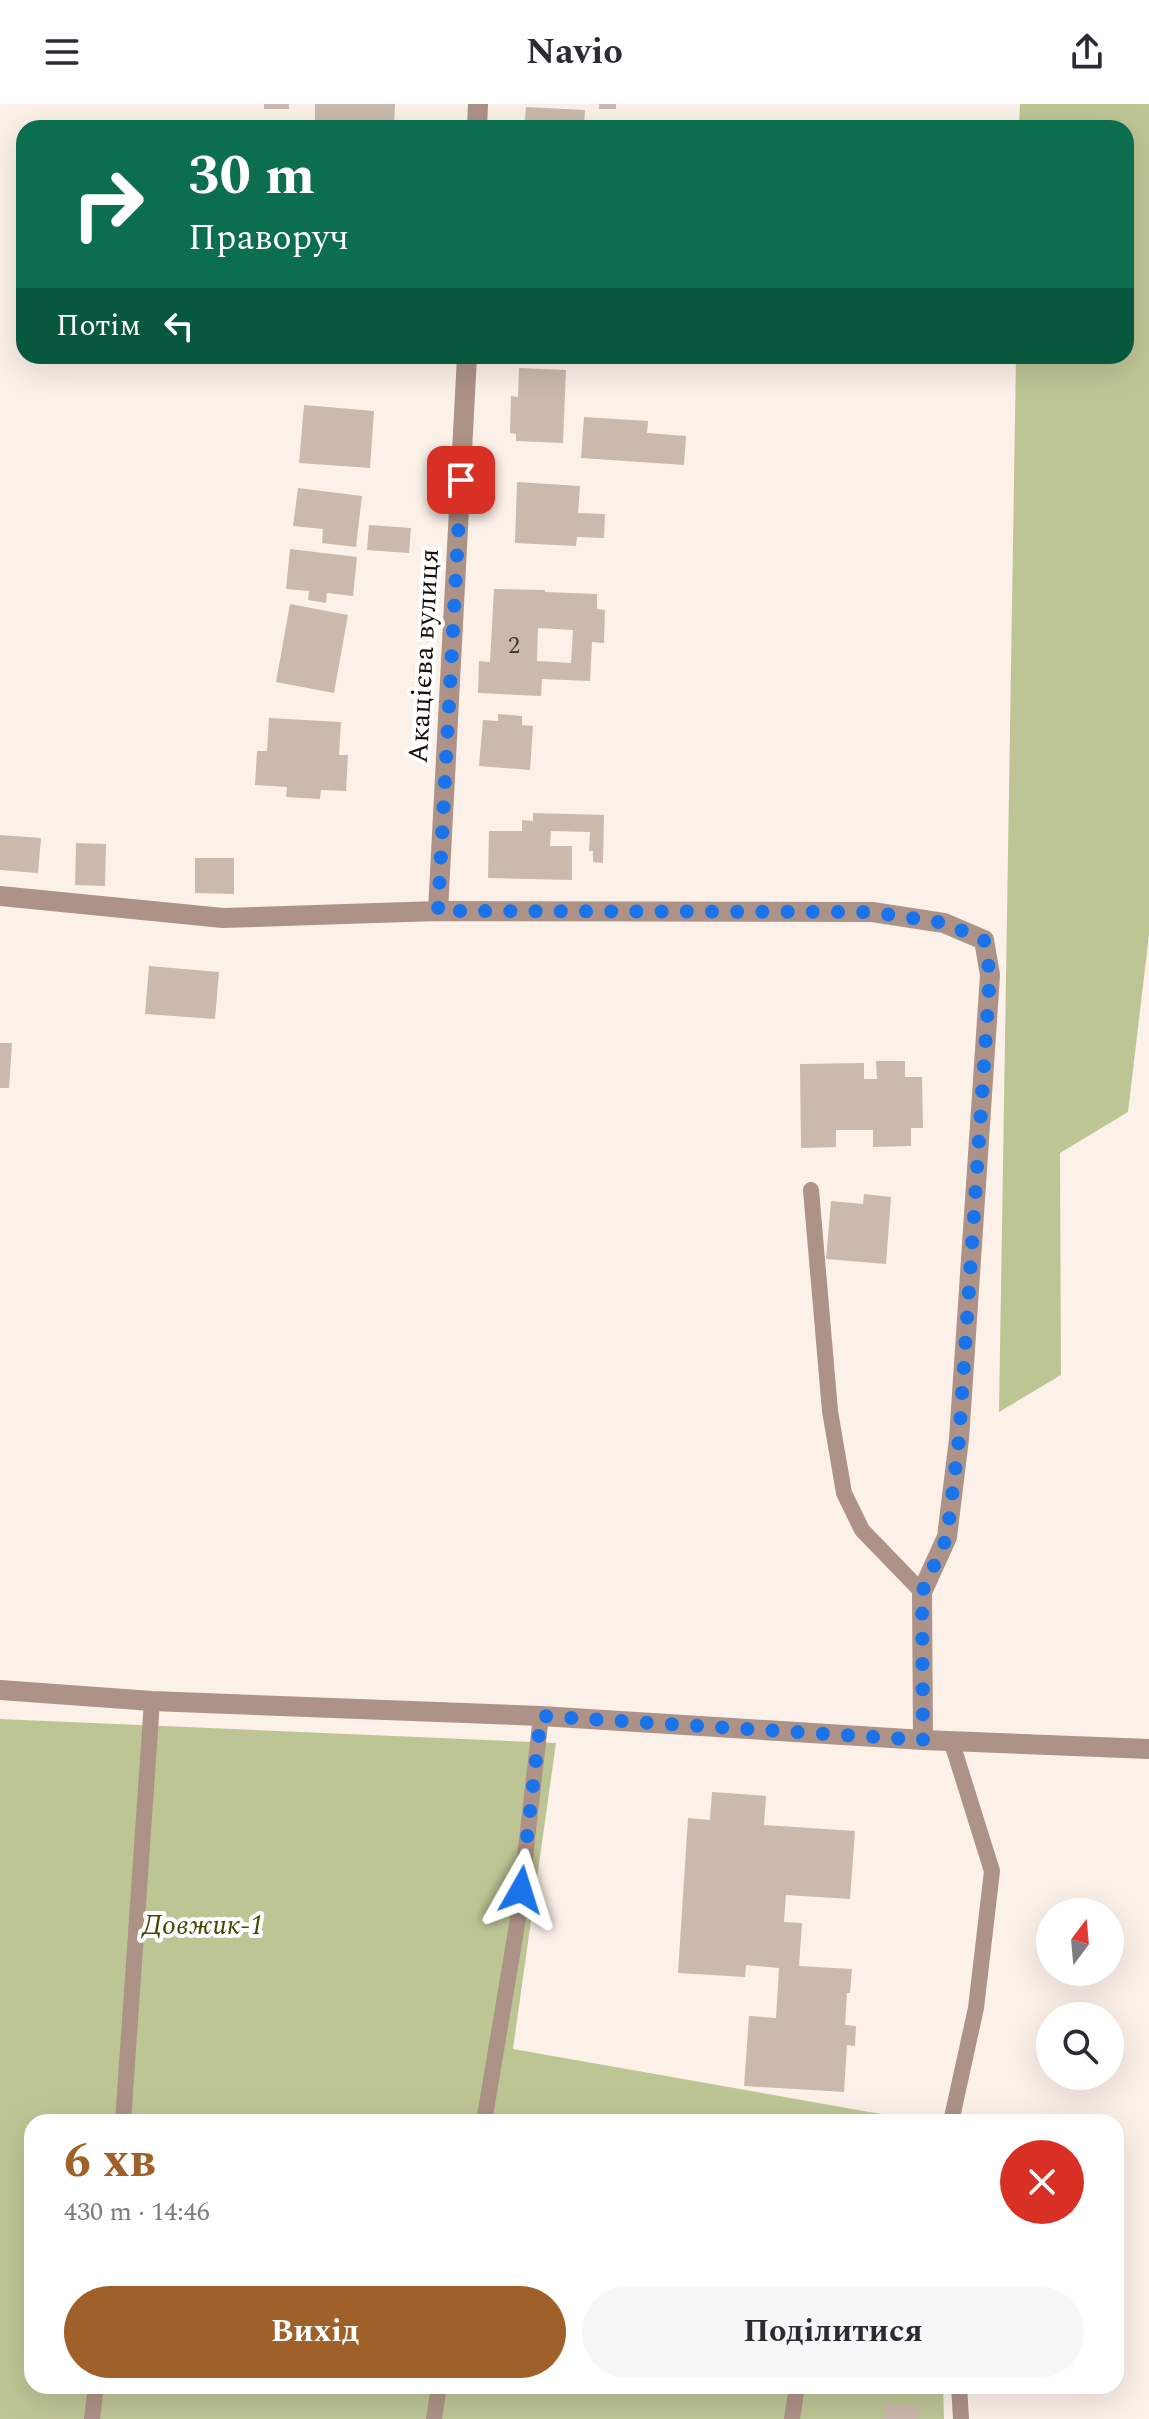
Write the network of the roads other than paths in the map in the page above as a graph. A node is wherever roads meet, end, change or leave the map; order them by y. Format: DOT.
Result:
graph roads {
  1 [pos="467,364"];
  2 [pos="0,896"];
  3 [pos="438,911"];
  4 [pos="811,1190"];
  5 [pos="922,1592"];
  6 [pos="0,1690"];
  7 [pos="152,1701"];
  8 [pos="541,1716"];
  9 [pos="923,1740"];
  10 [pos="951,1740"];
  11 [pos="1149,1749"];
  12 [pos="124,2114"];
  13 [pos="485,2114"];
  14 [pos="953,2114"];
  15 [pos="95,2394"];
  16 [pos="438,2394"];
  17 [pos="796,2394"];
  18 [pos="959,2394"];
  19 [pos="92,2419"];
  20 [pos="434,2419"];
  21 [pos="792,2419"];
  22 [pos="961,2419"];
  1 -- 3 [label="street, Акацієва вулиця"];
  2 -- 3 [label="street"];
  3 -- 5 [label="street"];
  4 -- 5 [label="lane"];
  5 -- 9 [label="street"];
  6 -- 7 [label="street"];
  7 -- 8 [label="street"];
  7 -- 12 [label="lane"];
  8 -- 9 [label="street"];
  8 -- 13 [label="lane"];
  9 -- 10 [label="street"];
  10 -- 11 [label="street"];
  10 -- 14 [label="lane"];
  15 -- 19 [label="lane"];
  16 -- 20 [label="lane"];
  17 -- 21 [label="lane"];
  18 -- 22 [label="lane"];
}
